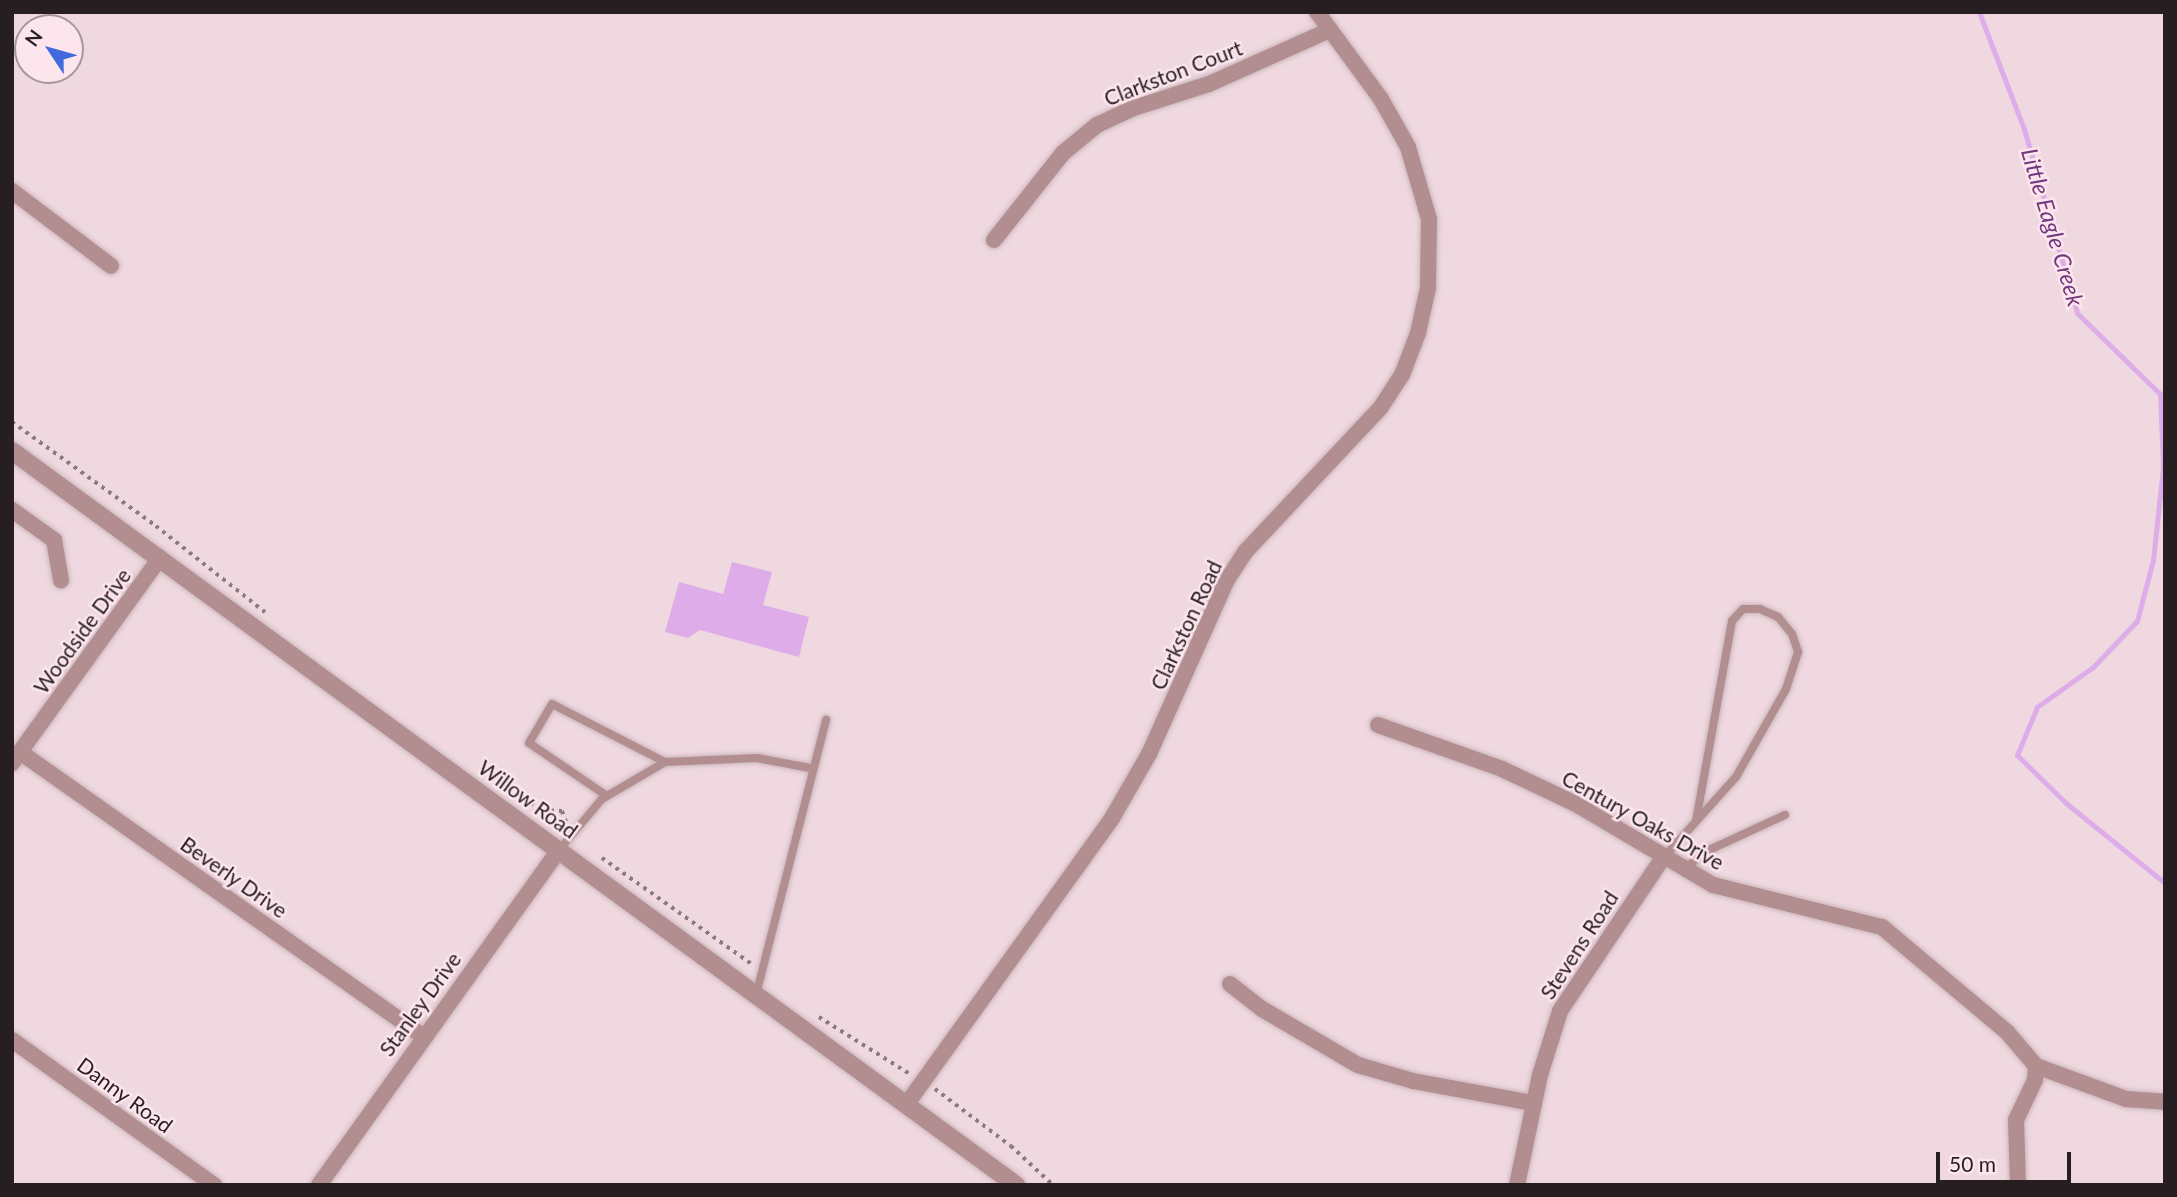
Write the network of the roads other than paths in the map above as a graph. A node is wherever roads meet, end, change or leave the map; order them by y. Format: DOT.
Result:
graph roads {
  1 [pos="1317,12"];
  2 [pos="1329,30"];
  3 [pos="12,191"];
  4 [pos="994,240"];
  5 [pos="111,266"];
  6 [pos="12,450"];
  7 [pos="12,510"];
  8 [pos="160,558"];
  9 [pos="61,580"];
  10 [pos="826,720"];
  11 [pos="1378,725"];
  12 [pos="16,758"];
  13 [pos="665,762"];
  14 [pos="810,768"];
  15 [pos="607,796"];
  16 [pos="1784,815"];
  17 [pos="1696,821"];
  18 [pos="559,850"];
  19 [pos="1663,858"];
  20 [pos="1684,869"];
  21 [pos="759,982"];
  22 [pos="1230,984"];
  23 [pos="423,1036"];
  24 [pos="12,1040"];
  25 [pos="2036,1073"];
  26 [pos="2165,1102"];
  27 [pos="1533,1103"];
  28 [pos="906,1105"];
  29 [pos="214,1185"];
  30 [pos="319,1185"];
  31 [pos="1016,1185"];
  32 [pos="1517,1185"];
  33 [pos="2018,1185"];
  1 -- 2 [label="street, Clarkston Road"];
  2 -- 4 [label="street, Clarkston Court"];
  2 -- 28 [label="street, Clarkston Road"];
  3 -- 5 [label="street"];
  6 -- 8 [label="street, Willow Road"];
  7 -- 9 [label="street"];
  8 -- 12 [label="street, Woodside Drive"];
  8 -- 18 [label="street, Willow Road"];
  10 -- 14 [label="lane"];
  11 -- 19 [label="street, Century Oaks Drive"];
  12 -- 23 [label="street, Beverly Drive"];
  13 -- 14 [label="lane"];
  13 -- 15 [label="lane"];
  13 -- 15 [label="lane"];
  14 -- 21 [label="lane"];
  15 -- 18 [label="lane"];
  16 -- 20 [label="lane"];
  17 -- 17 [label="lane"];
  17 -- 19 [label="lane"];
  18 -- 21 [label="street, Willow Road"];
  18 -- 23 [label="street, Stanley Drive"];
  19 -- 20 [label="street, Century Oaks Drive"];
  19 -- 27 [label="street, Stevens Road"];
  20 -- 25 [label="street, Century Oaks Drive"];
  21 -- 28 [label="street, Willow Road"];
  22 -- 27 [label="street"];
  23 -- 30 [label="street, Stanley Drive"];
  24 -- 29 [label="street, Danny Road"];
  25 -- 26 [label="street"];
  25 -- 33 [label="street"];
  27 -- 32 [label="street, Stevens Road"];
  28 -- 31 [label="street, Willow Road"];
}
